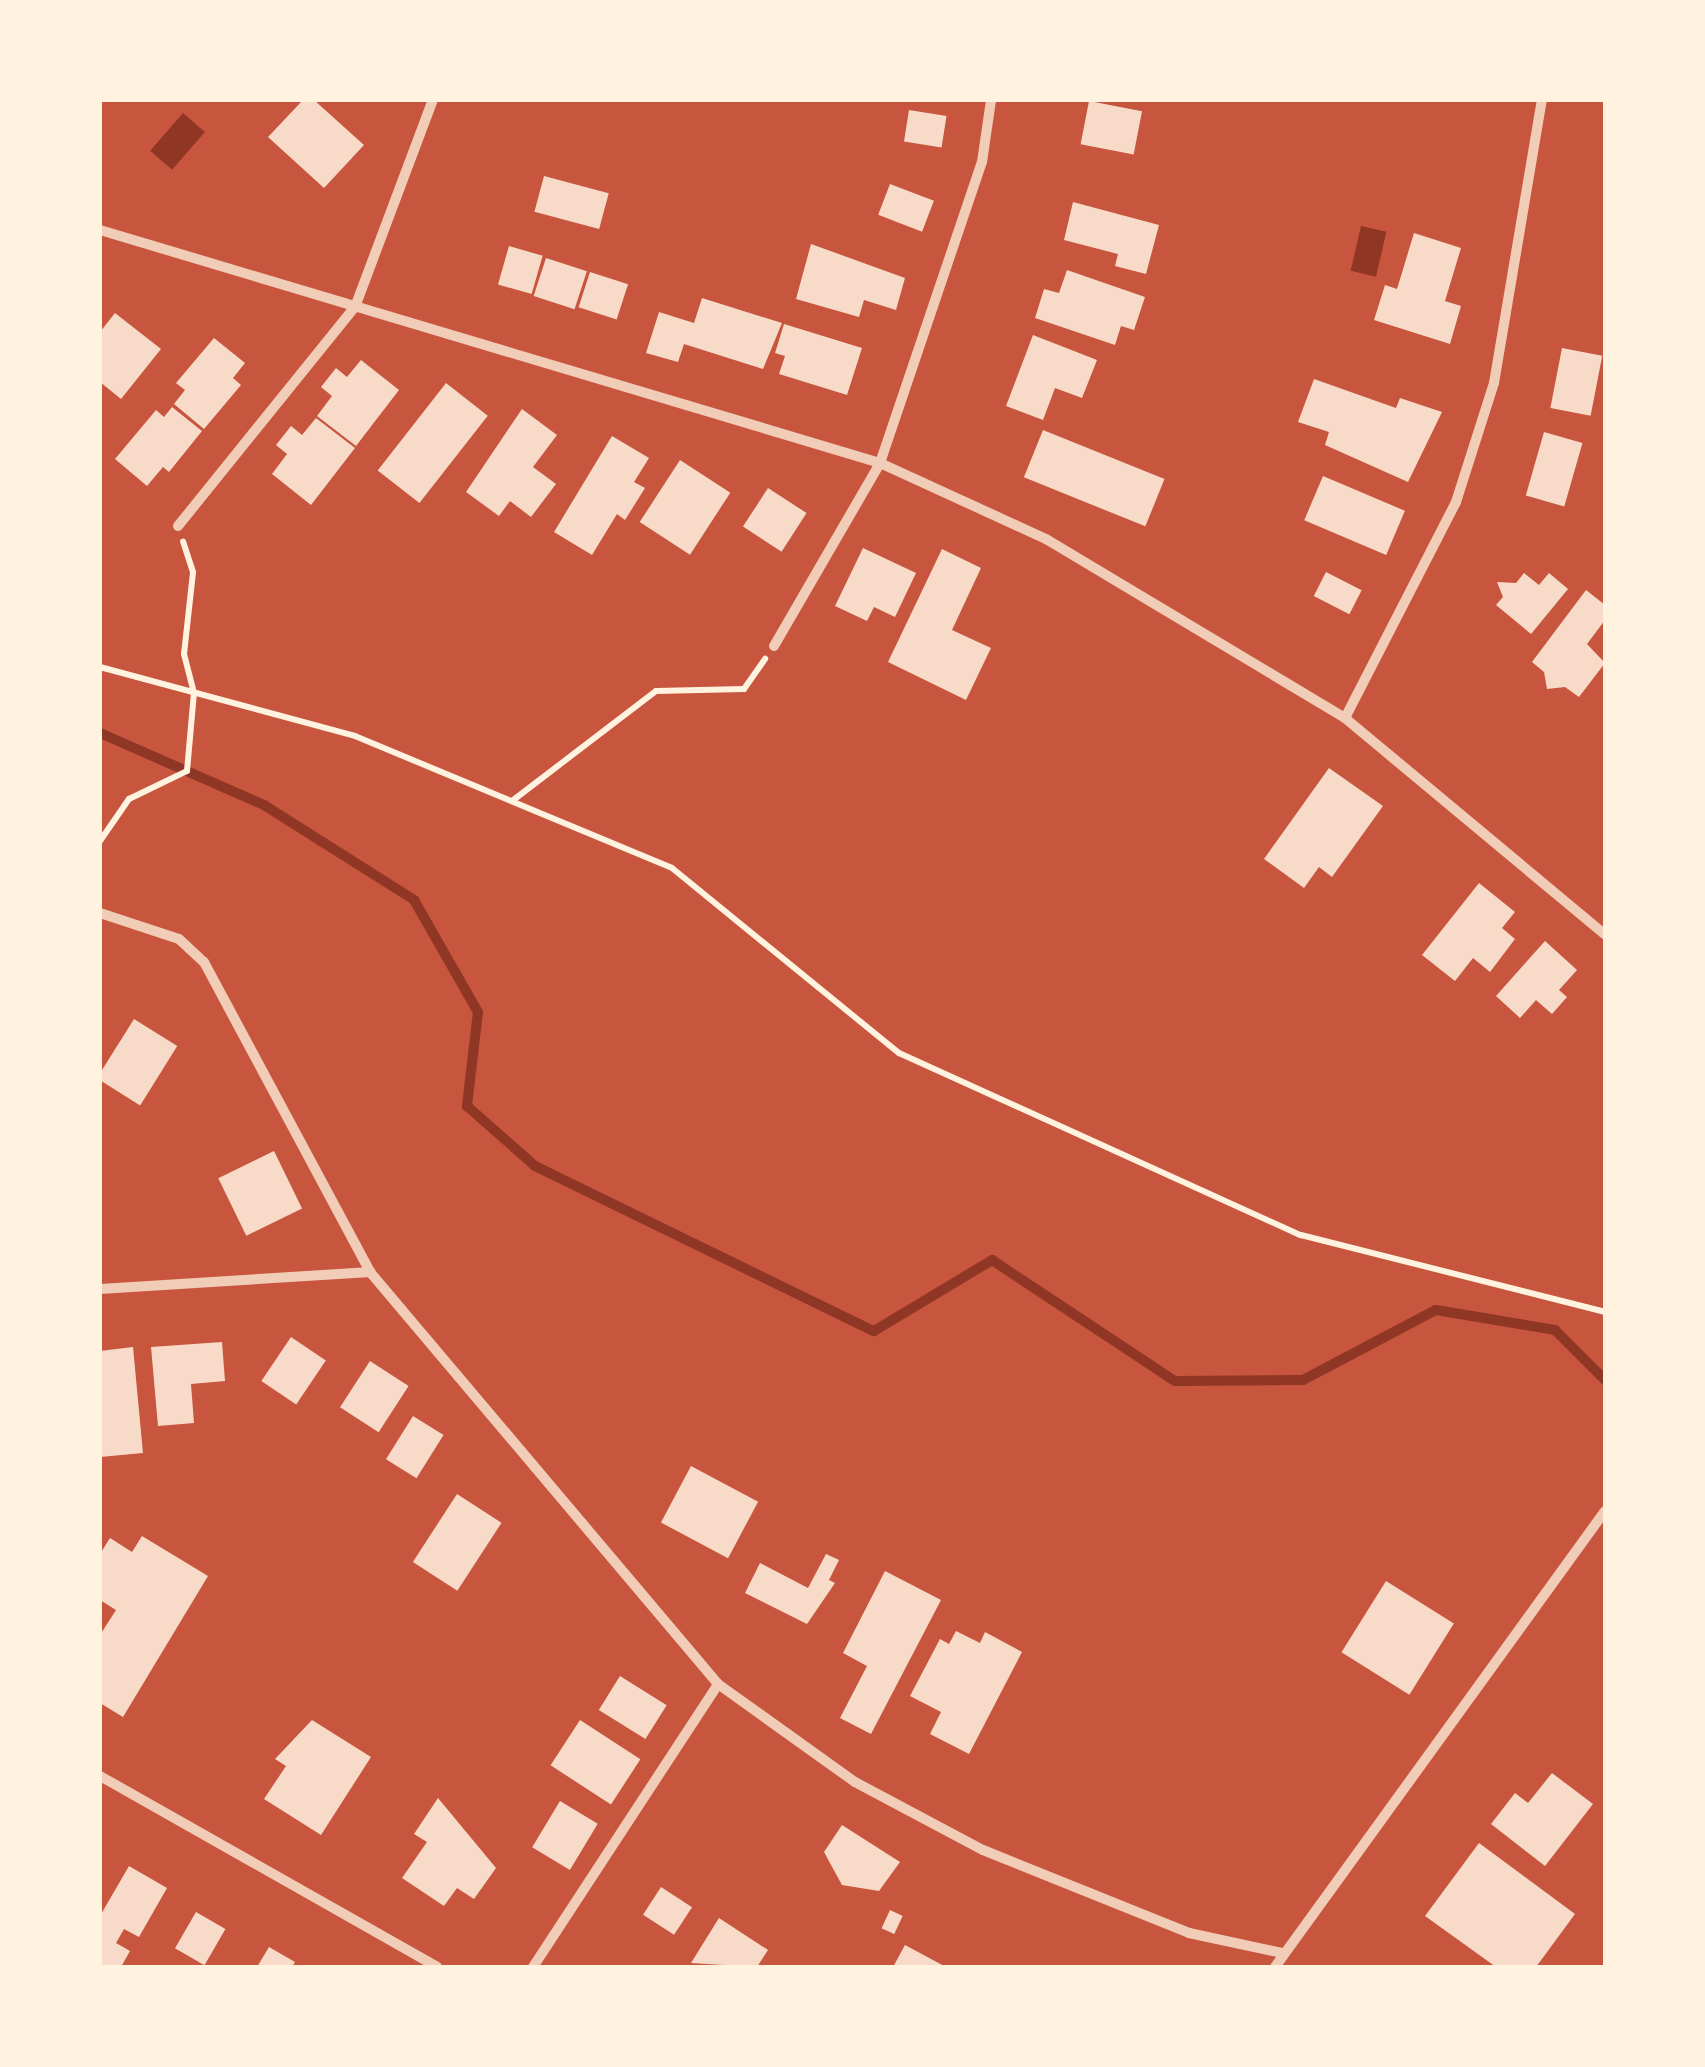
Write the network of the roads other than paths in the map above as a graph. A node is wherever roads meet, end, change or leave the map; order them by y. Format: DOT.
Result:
graph roads {
  1 [pos="433,100"];
  2 [pos="991,100"];
  3 [pos="1542,100"];
  4 [pos="100,230"];
  5 [pos="355,308"];
  6 [pos="880,462"];
  7 [pos="178,526"];
  8 [pos="774,646"];
  9 [pos="1345,718"];
  10 [pos="100,913"];
  11 [pos="1605,936"];
  12 [pos="370,1272"];
  13 [pos="100,1290"];
  14 [pos="1605,1510"];
  15 [pos="718,1684"];
  16 [pos="100,1776"];
  17 [pos="1282,1953"];
  18 [pos="437,1967"];
  19 [pos="533,1967"];
  20 [pos="1275,1967"];
  1 -- 5 [label="street"];
  2 -- 6 [label="street"];
  3 -- 9 [label="street"];
  4 -- 5 [label="street"];
  5 -- 6 [label="street"];
  5 -- 7 [label="street"];
  6 -- 8 [label="street"];
  6 -- 9 [label="street"];
  9 -- 11 [label="street"];
  10 -- 12 [label="street"];
  12 -- 13 [label="street"];
  12 -- 15 [label="street"];
  14 -- 17 [label="street"];
  15 -- 17 [label="street"];
  15 -- 19 [label="street"];
  16 -- 18 [label="street"];
  17 -- 20 [label="street"];
}
